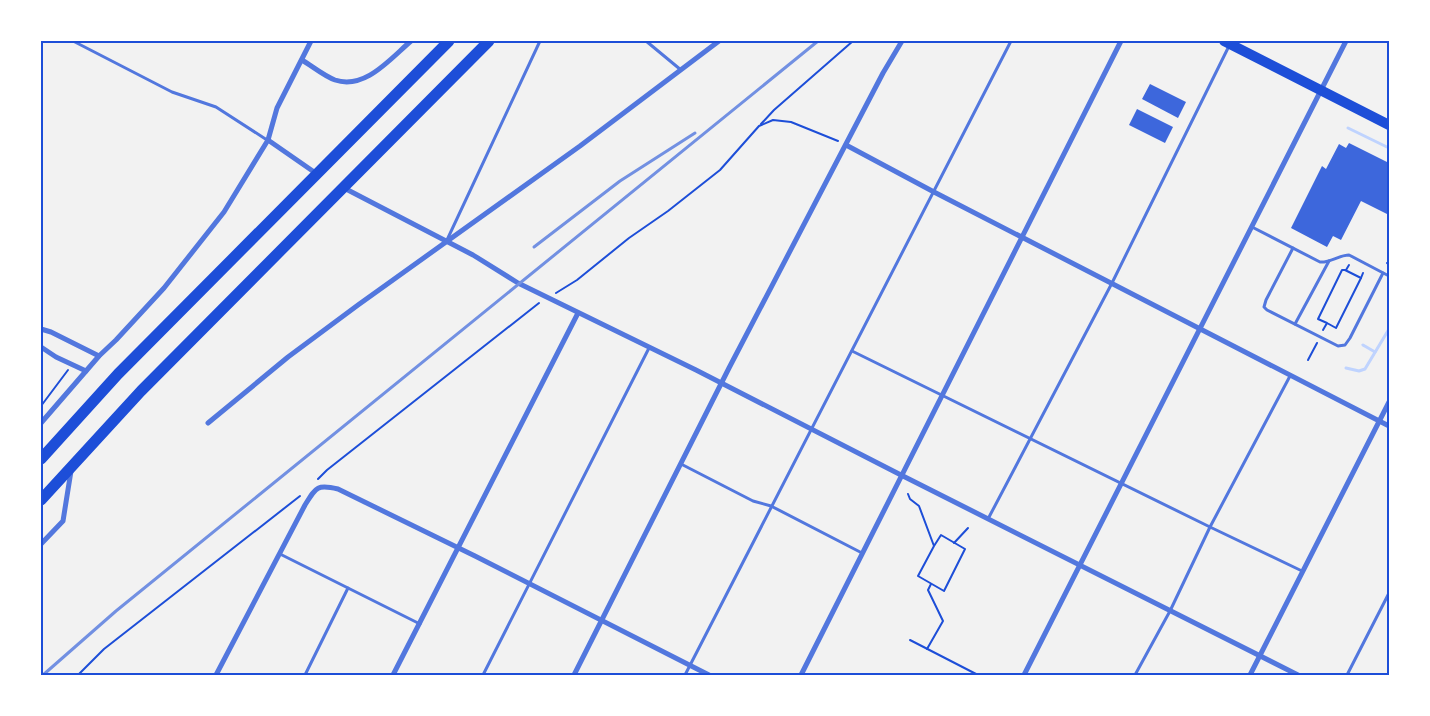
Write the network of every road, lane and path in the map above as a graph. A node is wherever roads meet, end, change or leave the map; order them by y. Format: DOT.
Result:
graph roads {
  1 [pos="73,41"];
  2 [pos="312,41"];
  3 [pos="410,41"];
  4 [pos="449,41"];
  5 [pos="489,41"];
  6 [pos="540,41"];
  7 [pos="646,41"];
  8 [pos="853,41"];
  9 [pos="902,41"];
  10 [pos="1011,41"];
  11 [pos="1121,41"];
  12 [pos="1346,41"];
  13 [pos="718,42"];
  14 [pos="1229,42"];
  15 [pos="302,60"];
  16 [pos="681,71"];
  17 [pos="1321,90"];
  18 [pos="1389,125"];
  19 [pos="759,126"];
  20 [pos="268,140"];
  21 [pos="846,145"];
  22 [pos="318,174"];
  23 [pos="343,188"];
  24 [pos="934,192"];
  25 [pos="1251,227"];
  26 [pos="1022,237"];
  27 [pos="446,241"];
  28 [pos="1293,248"];
  29 [pos="1329,261"];
  30 [pos="1349,265"];
  31 [pos="1346,270"];
  32 [pos="1363,273"];
  33 [pos="1383,273"];
  34 [pos="1389,276"];
  35 [pos="1360,278"];
  36 [pos="1112,283"];
  37 [pos="548,298"];
  38 [pos="578,313"];
  39 [pos="1295,324"];
  40 [pos="1327,324"];
  41 [pos="1200,328"];
  42 [pos="41,329"];
  43 [pos="1323,330"];
  44 [pos="1317,343"];
  45 [pos="41,347"];
  46 [pos="649,347"];
  47 [pos="852,351"];
  48 [pos="99,356"];
  49 [pos="1308,360"];
  50 [pos="71,365"];
  51 [pos="86,372"];
  52 [pos="1290,375"];
  53 [pos="721,384"];
  54 [pos="941,396"];
  55 [pos="1389,402"];
  56 [pos="41,406"];
  57 [pos="1379,421"];
  58 [pos="41,423"];
  59 [pos="208,423"];
  60 [pos="1389,426"];
  61 [pos="810,430"];
  62 [pos="1031,440"];
  63 [pos="41,459"];
  64 [pos="681,464"];
  65 [pos="72,466"];
  66 [pos="901,476"];
  67 [pos="314,483"];
  68 [pos="1121,483"];
  69 [pos="908,494"];
  70 [pos="301,496"];
  71 [pos="41,500"];
  72 [pos="771,506"];
  73 [pos="988,519"];
  74 [pos="1210,527"];
  75 [pos="968,528"];
  76 [pos="954,543"];
  77 [pos="41,544"];
  78 [pos="934,546"];
  79 [pos="459,548"];
  80 [pos="862,553"];
  81 [pos="280,554"];
  82 [pos="1081,565"];
  83 [pos="1302,572"];
  84 [pos="530,583"];
  85 [pos="931,584"];
  86 [pos="348,588"];
  87 [pos="1389,593"];
  88 [pos="1170,611"];
  89 [pos="602,620"];
  90 [pos="420,624"];
  91 [pos="910,640"];
  92 [pos="927,649"];
  93 [pos="1259,655"];
  94 [pos="690,665"];
  95 [pos="78,675"];
  96 [pos="216,675"];
  97 [pos="305,675"];
  98 [pos="393,675"];
  99 [pos="483,675"];
  100 [pos="574,675"];
  101 [pos="685,675"];
  102 [pos="710,675"];
  103 [pos="801,675"];
  104 [pos="978,675"];
  105 [pos="1024,675"];
  106 [pos="1136,675"];
  107 [pos="1250,675"];
  108 [pos="1298,675"];
  109 [pos="1347,675"];
  1 -- 20 [label="lane"];
  2 -- 15 [label="street"];
  3 -- 15 [label="street"];
  4 -- 22 [label="highway"];
  5 -- 23 [label="highway"];
  6 -- 27 [label="lane"];
  7 -- 16 [label="lane"];
  8 -- 19 [label="path"];
  9 -- 21 [label="street"];
  10 -- 24 [label="lane"];
  11 -- 26 [label="street"];
  12 -- 17 [label="street"];
  13 -- 16 [label="street"];
  14 -- 17 [label="main road"];
  14 -- 36 [label="lane"];
  15 -- 20 [label="street"];
  16 -- 27 [label="street"];
  17 -- 18 [label="main road"];
  17 -- 25 [label="street"];
  19 -- 21 [label="path"];
  19 -- 37 [label="path"];
  20 -- 22 [label="street"];
  20 -- 48 [label="street"];
  21 -- 24 [label="street"];
  21 -- 53 [label="street"];
  22 -- 63 [label="highway"];
  23 -- 27 [label="street"];
  23 -- 65 [label="highway"];
  24 -- 26 [label="street"];
  24 -- 47 [label="lane"];
  25 -- 28 [label="lane"];
  25 -- 41 [label="street"];
  26 -- 36 [label="street"];
  26 -- 54 [label="street"];
  27 -- 37 [label="street"];
  27 -- 59 [label="street"];
  28 -- 29 [label="lane"];
  28 -- 39 [label="lane"];
  29 -- 33 [label="lane"];
  29 -- 39 [label="lane"];
  30 -- 31 [label="path"];
  31 -- 35 [label="path"];
  31 -- 40 [label="path"];
  32 -- 35 [label="path"];
  33 -- 34 [label="lane"];
  33 -- 39 [label="lane"];
  35 -- 40 [label="path"];
  36 -- 41 [label="street"];
  36 -- 62 [label="lane"];
  37 -- 38 [label="street"];
  37 -- 67 [label="path"];
  38 -- 46 [label="street"];
  38 -- 79 [label="street"];
  40 -- 43 [label="path"];
  41 -- 52 [label="street"];
  41 -- 68 [label="street"];
  42 -- 48 [label="street"];
  44 -- 49 [label="path"];
  45 -- 50 [label="street"];
  46 -- 53 [label="street"];
  46 -- 84 [label="lane"];
  47 -- 54 [label="lane"];
  47 -- 61 [label="lane"];
  48 -- 51 [label="street"];
  50 -- 51 [label="street"];
  50 -- 56 [label="path"];
  51 -- 58 [label="street"];
  52 -- 57 [label="street"];
  52 -- 74 [label="lane"];
  53 -- 61 [label="street"];
  53 -- 64 [label="street"];
  54 -- 62 [label="lane"];
  54 -- 66 [label="street"];
  55 -- 57 [label="street"];
  57 -- 60 [label="street"];
  57 -- 83 [label="street"];
  61 -- 66 [label="street"];
  61 -- 72 [label="lane"];
  62 -- 68 [label="lane"];
  62 -- 73 [label="lane"];
  64 -- 72 [label="lane"];
  64 -- 89 [label="street"];
  65 -- 71 [label="highway"];
  65 -- 77 [label="street"];
  66 -- 73 [label="street"];
  66 -- 80 [label="street"];
  68 -- 74 [label="lane"];
  68 -- 82 [label="street"];
  69 -- 78 [label="path"];
  70 -- 95 [label="path"];
  72 -- 80 [label="lane"];
  72 -- 94 [label="lane"];
  73 -- 82 [label="street"];
  74 -- 83 [label="lane"];
  74 -- 88 [label="lane"];
  75 -- 76 [label="path"];
  76 -- 78 [label="path"];
  76 -- 85 [label="path"];
  78 -- 85 [label="path"];
  79 -- 81 [label="street"];
  79 -- 84 [label="street"];
  79 -- 90 [label="street"];
  80 -- 103 [label="street"];
  81 -- 86 [label="lane"];
  81 -- 96 [label="street"];
  82 -- 88 [label="street"];
  82 -- 105 [label="street"];
  83 -- 93 [label="street"];
  84 -- 89 [label="street"];
  84 -- 99 [label="lane"];
  85 -- 92 [label="path"];
  86 -- 90 [label="lane"];
  86 -- 97 [label="lane"];
  87 -- 109 [label="lane"];
  88 -- 93 [label="street"];
  88 -- 106 [label="lane"];
  89 -- 94 [label="street"];
  89 -- 100 [label="street"];
  90 -- 98 [label="street"];
  91 -- 92 [label="path"];
  92 -- 104 [label="path"];
  93 -- 107 [label="street"];
  93 -- 108 [label="street"];
  94 -- 101 [label="lane"];
  94 -- 102 [label="street"];
}
